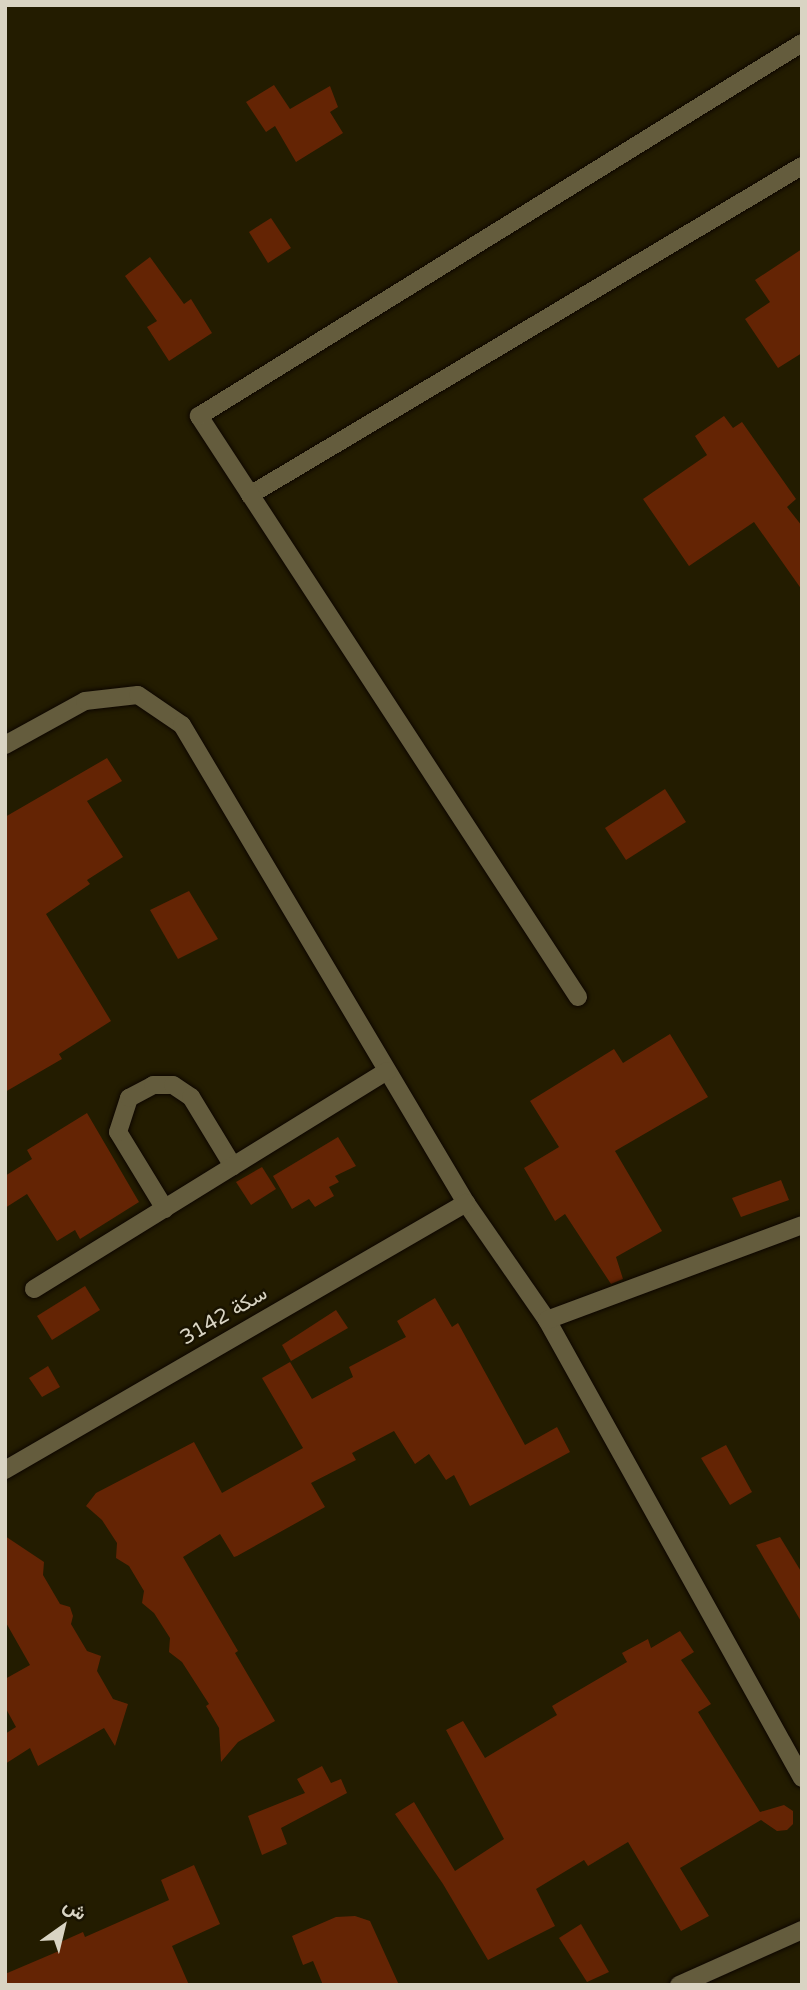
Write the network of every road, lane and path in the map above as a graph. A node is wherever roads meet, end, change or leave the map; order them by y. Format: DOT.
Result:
graph roads {
  1 [pos="802,43"];
  2 [pos="802,166"];
  3 [pos="250,495"];
  4 [pos="5,745"];
  5 [pos="578,997"];
  6 [pos="387,1070"];
  7 [pos="233,1166"];
  8 [pos="466,1203"];
  9 [pos="165,1209"];
  10 [pos="802,1225"];
  11 [pos="34,1289"];
  12 [pos="547,1320"];
  13 [pos="5,1470"];
  14 [pos="802,1778"];
  15 [pos="802,1930"];
  16 [pos="679,1985"];
  1 -- 3 [label="street"];
  2 -- 3 [label="street"];
  3 -- 5 [label="street"];
  4 -- 6 [label="street"];
  6 -- 7 [label="street"];
  6 -- 8 [label="street"];
  7 -- 9 [label="street"];
  7 -- 9 [label="street"];
  8 -- 12 [label="street"];
  8 -- 13 [label="street, سكة 3142"];
  9 -- 11 [label="street"];
  10 -- 12 [label="street"];
  12 -- 14 [label="street"];
  15 -- 16 [label="street"];
}
